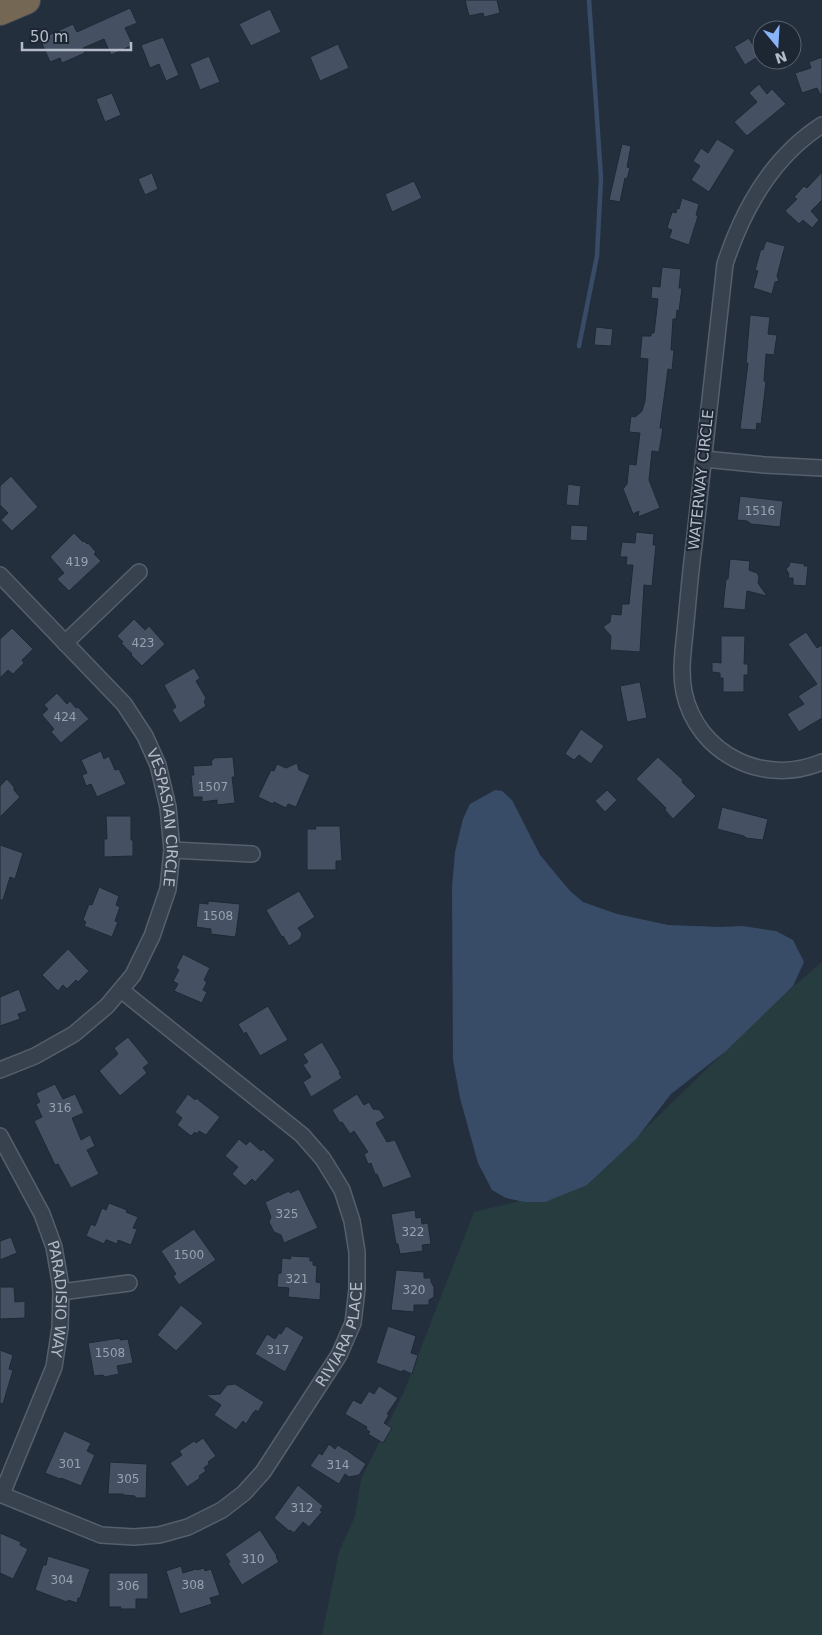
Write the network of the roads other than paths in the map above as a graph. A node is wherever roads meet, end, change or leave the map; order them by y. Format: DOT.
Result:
graph roads {
  1 [pos="26,0"];
  2 [pos="0,11"];
  3 [pos="822,125"];
  4 [pos="704,459"];
  5 [pos="822,468"];
  6 [pos="139,572"];
  7 [pos="3,585"];
  8 [pos="65,643"];
  9 [pos="822,762"];
  10 [pos="172,850"];
  11 [pos="252,854"];
  12 [pos="121,990"];
  13 [pos="0,1070"];
  14 [pos="0,1136"];
  15 [pos="129,1284"];
  16 [pos="60,1292"];
  17 [pos="1,1494"];
  1 -- 2 [label="highway"];
  3 -- 4 [label="street, WATERWAY CIRCLE"];
  4 -- 5 [label="street"];
  4 -- 9 [label="street, WATERWAY CIRCLE"];
  6 -- 8 [label="street"];
  7 -- 8 [label="street, VESPASIAN CIRCLE"];
  8 -- 10 [label="street, VESPASIAN CIRCLE"];
  10 -- 11 [label="street"];
  10 -- 12 [label="street, VESPASIAN CIRCLE"];
  12 -- 13 [label="street, VESPASIAN CIRCLE"];
  12 -- 17 [label="street, RIVIARA PLACE"];
  14 -- 16 [label="street, PARADISIO WAY"];
  15 -- 16 [label="street"];
  16 -- 17 [label="street, PARADISIO WAY"];
}
